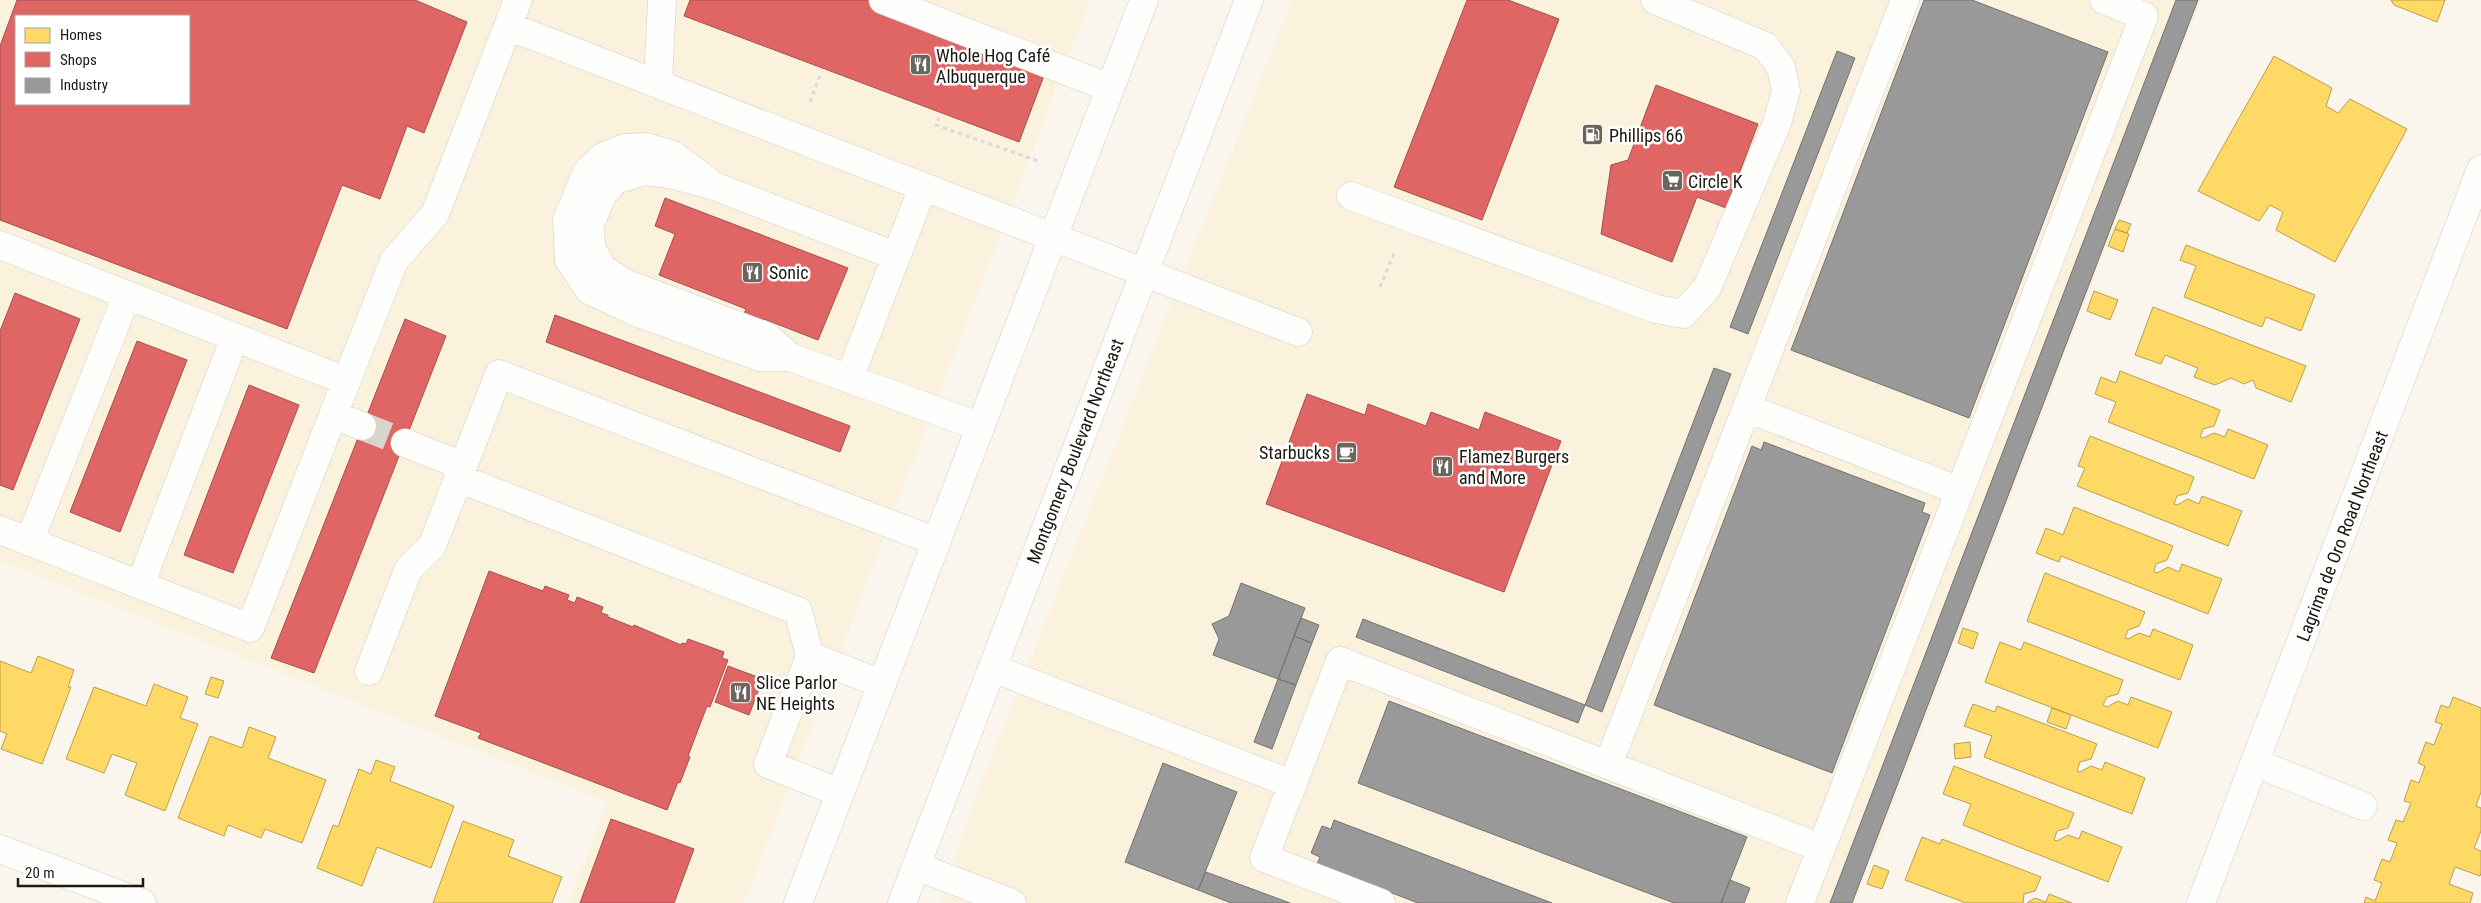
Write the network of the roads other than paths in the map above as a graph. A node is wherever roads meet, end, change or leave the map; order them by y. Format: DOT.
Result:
graph roads {
  1 [pos="518,0"];
  2 [pos="662,0"];
  3 [pos="883,0"];
  4 [pos="1144,0"];
  5 [pos="1249,0"];
  6 [pos="1655,0"];
  7 [pos="1905,0"];
  8 [pos="2104,0"];
  9 [pos="508,26"];
  10 [pos="658,83"];
  11 [pos="1110,88"];
  12 [pos="2481,169"];
  13 [pos="923,187"];
  14 [pos="1351,196"];
  15 [pos="1054,236"];
  16 [pos="0,245"];
  17 [pos="896,256"];
  18 [pos="1144,272"];
  19 [pos="127,295"];
  20 [pos="1298,332"];
  21 [pos="235,337"];
  22 [pos="849,379"];
  23 [pos="346,381"];
  24 [pos="1747,408"];
  25 [pos="333,415"];
  26 [pos="362,426"];
  27 [pos="981,427"];
  28 [pos="405,443"];
  29 [pos="460,472"];
  30 [pos="1960,491"];
  31 [pos="0,530"];
  32 [pos="29,542"];
  33 [pos="937,542"];
  34 [pos="140,585"];
  35 [pos="810,656"];
  36 [pos="992,668"];
  37 [pos="369,671"];
  38 [pos="882,684"];
  39 [pos="2256,763"];
  40 [pos="1608,765"];
  41 [pos="1292,784"];
  42 [pos="840,793"];
  43 [pos="2363,806"];
  44 [pos="1821,848"];
  45 [pos="0,849"];
  46 [pos="916,866"];
  47 [pos="142,903"];
  48 [pos="798,903"];
  49 [pos="902,903"];
  50 [pos="1012,903"];
  51 [pos="1381,903"];
  52 [pos="1800,903"];
  53 [pos="2200,903"];
  1 -- 9 [label="main road"];
  2 -- 10 [label="main road"];
  3 -- 11 [label="main road"];
  4 -- 11 [label="main road"];
  5 -- 18 [label="main road, Montgomery Boulevard Northeast"];
  6 -- 14 [label="main road"];
  7 -- 24 [label="main road"];
  8 -- 30 [label="main road"];
  9 -- 10 [label="main road"];
  9 -- 23 [label="main road"];
  10 -- 13 [label="main road"];
  11 -- 15 [label="main road"];
  12 -- 39 [label="main road, Lagrima de Oro Road Northeast"];
  13 -- 15 [label="main road"];
  13 -- 17 [label="main road"];
  15 -- 18 [label="main road"];
  15 -- 27 [label="main road"];
  16 -- 19 [label="main road"];
  17 -- 22 [label="main road"];
  17 -- 22 [label="main road"];
  18 -- 20 [label="main road"];
  18 -- 36 [label="main road, Montgomery Boulevard Northeast"];
  19 -- 21 [label="main road"];
  19 -- 32 [label="main road"];
  21 -- 23 [label="main road"];
  21 -- 34 [label="main road"];
  22 -- 27 [label="main road"];
  23 -- 25 [label="main road"];
  24 -- 30 [label="main road"];
  24 -- 40 [label="main road"];
  25 -- 26 [label="main road"];
  25 -- 34 [label="main road"];
  27 -- 33 [label="main road"];
  28 -- 29 [label="main road"];
  29 -- 33 [label="main road"];
  29 -- 35 [label="main road"];
  29 -- 37 [label="main road"];
  30 -- 44 [label="main road"];
  31 -- 32 [label="main road"];
  32 -- 34 [label="main road"];
  33 -- 38 [label="main road"];
  35 -- 38 [label="main road"];
  35 -- 42 [label="main road"];
  36 -- 41 [label="main road"];
  36 -- 46 [label="main road, Montgomery Boulevard Northeast"];
  38 -- 42 [label="main road"];
  39 -- 43 [label="main road"];
  39 -- 53 [label="main road, Lagrima de Oro Road Northeast"];
  40 -- 41 [label="main road"];
  40 -- 44 [label="main road"];
  41 -- 51 [label="main road"];
  42 -- 48 [label="main road"];
  44 -- 52 [label="main road"];
  45 -- 47 [label="main road"];
  46 -- 49 [label="main road, Montgomery Boulevard Northeast"];
  46 -- 50 [label="main road"];
}
